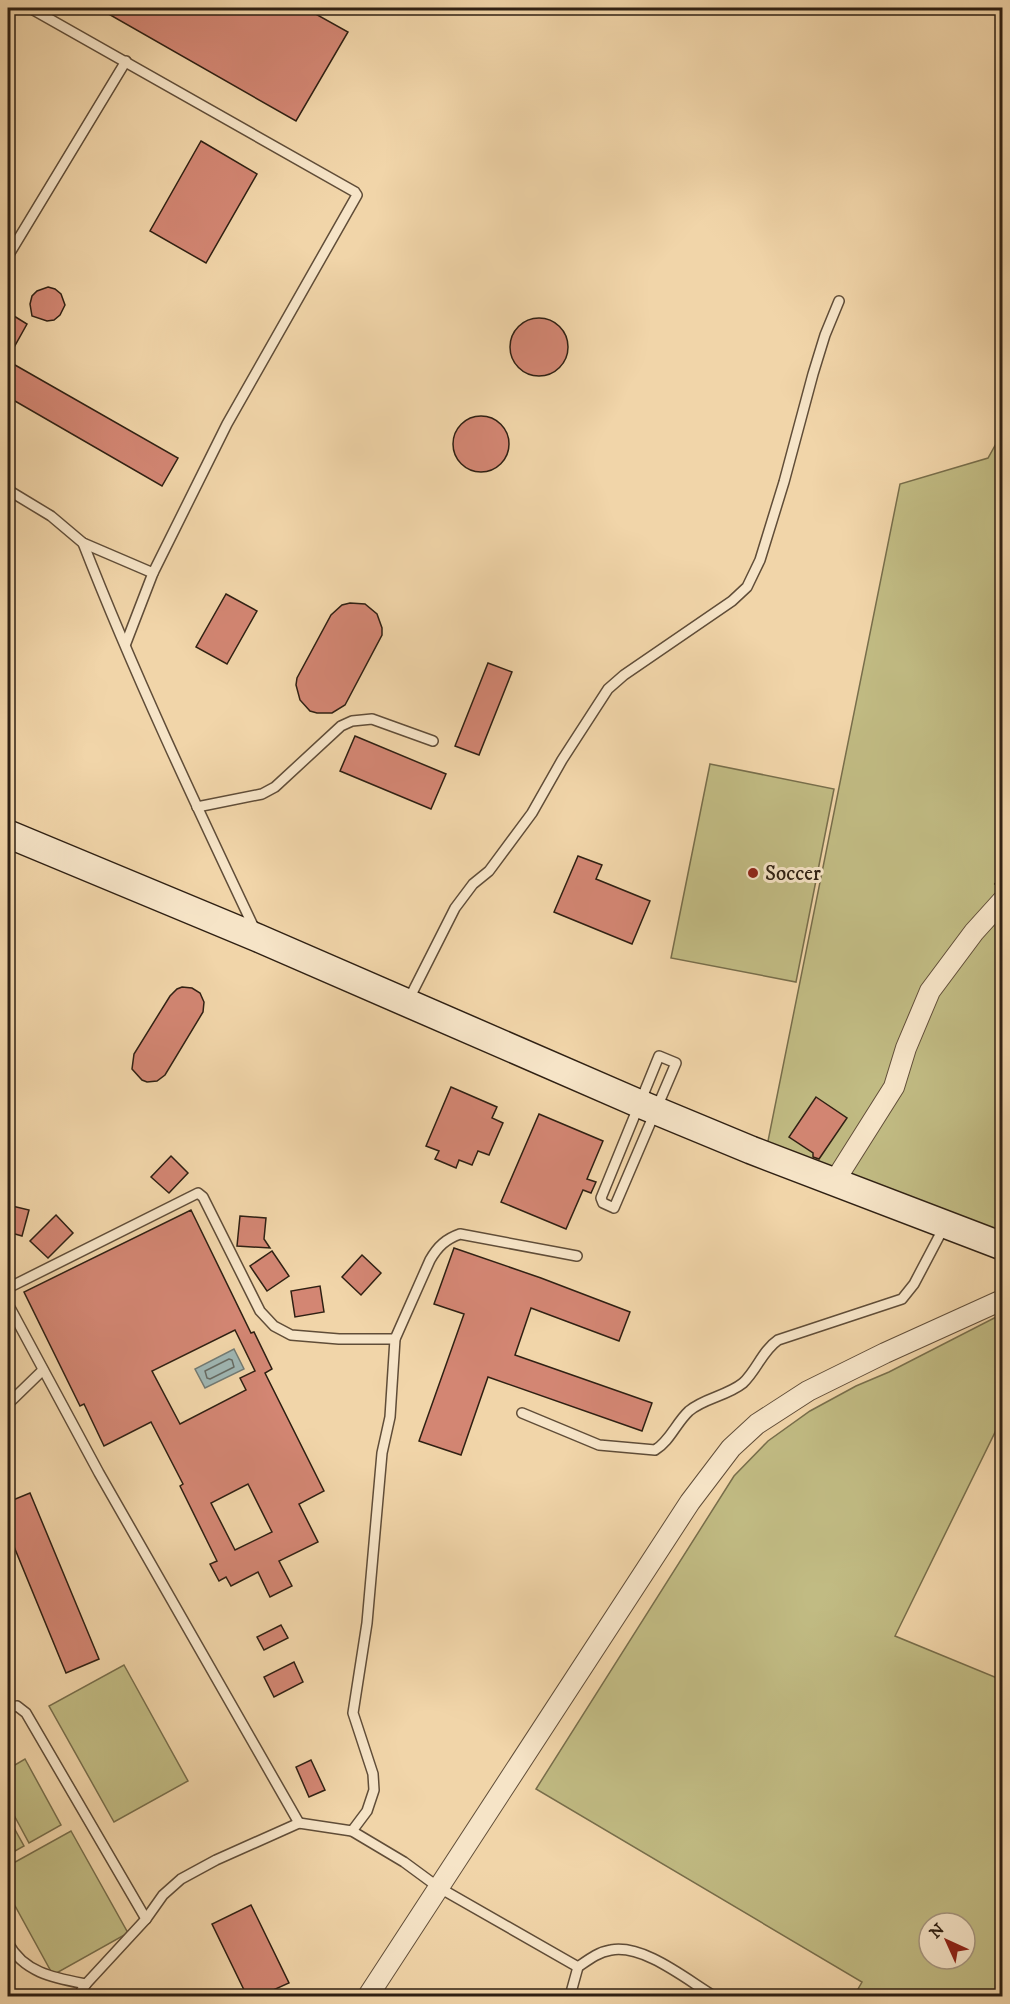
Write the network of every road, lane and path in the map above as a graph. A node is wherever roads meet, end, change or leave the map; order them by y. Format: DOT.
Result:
graph roads {
  1 [pos="30,8"];
  2 [pos="126,61"];
  3 [pos="8,256"];
  4 [pos="839,301"];
  5 [pos="8,490"];
  6 [pos="83,543"];
  7 [pos="153,573"];
  8 [pos="126,643"];
  9 [pos="434,741"];
  10 [pos="197,807"];
  11 [pos="8,834"];
  12 [pos="1002,901"];
  13 [pos="258,938"];
  14 [pos="407,1003"];
  15 [pos="647,1107"];
  16 [pos="616,1161"];
  17 [pos="630,1168"];
  18 [pos="837,1182"];
  19 [pos="945,1224"];
  20 [pos="1002,1246"];
  21 [pos="577,1256"];
  22 [pos="8,1288"];
  23 [pos="1002,1300"];
  24 [pos="8,1304"];
  25 [pos="395,1340"];
  26 [pos="43,1370"];
  27 [pos="8,1404"];
  28 [pos="522,1413"];
  29 [pos="8,1708"];
  30 [pos="299,1823"];
  31 [pos="352,1831"];
  32 [pos="438,1887"];
  33 [pos="146,1919"];
  34 [pos="8,1942"];
  35 [pos="578,1967"];
  36 [pos="86,1984"];
  37 [pos="78,1996"];
  38 [pos="368,1996"];
  39 [pos="570,1996"];
  40 [pos="714,1996"];
  1 -- 2 [label="lane"];
  2 -- 3 [label="lane"];
  2 -- 7 [label="lane"];
  4 -- 14 [label="lane"];
  5 -- 6 [label="lane"];
  6 -- 7 [label="lane"];
  6 -- 8 [label="lane"];
  7 -- 8 [label="lane"];
  8 -- 10 [label="lane"];
  9 -- 10 [label="lane"];
  10 -- 13 [label="lane"];
  11 -- 13 [label="street"];
  12 -- 18 [label="street"];
  13 -- 14 [label="street"];
  14 -- 15 [label="street"];
  15 -- 15 [label="lane"];
  15 -- 16 [label="lane"];
  15 -- 17 [label="lane"];
  15 -- 18 [label="street"];
  16 -- 17 [label="lane"];
  16 -- 17 [label="lane"];
  18 -- 19 [label="street"];
  19 -- 20 [label="street"];
  19 -- 28 [label="lane"];
  21 -- 25 [label="lane"];
  22 -- 25 [label="lane"];
  23 -- 32 [label="street"];
  24 -- 26 [label="lane"];
  25 -- 31 [label="lane"];
  26 -- 27 [label="lane"];
  26 -- 30 [label="lane"];
  29 -- 33 [label="lane"];
  30 -- 31 [label="lane"];
  30 -- 33 [label="lane"];
  31 -- 32 [label="lane"];
  32 -- 35 [label="lane"];
  32 -- 38 [label="street"];
  33 -- 36 [label="lane"];
  34 -- 36 [label="lane"];
  35 -- 39 [label="lane"];
  35 -- 40 [label="lane"];
  36 -- 37 [label="lane"];
}
